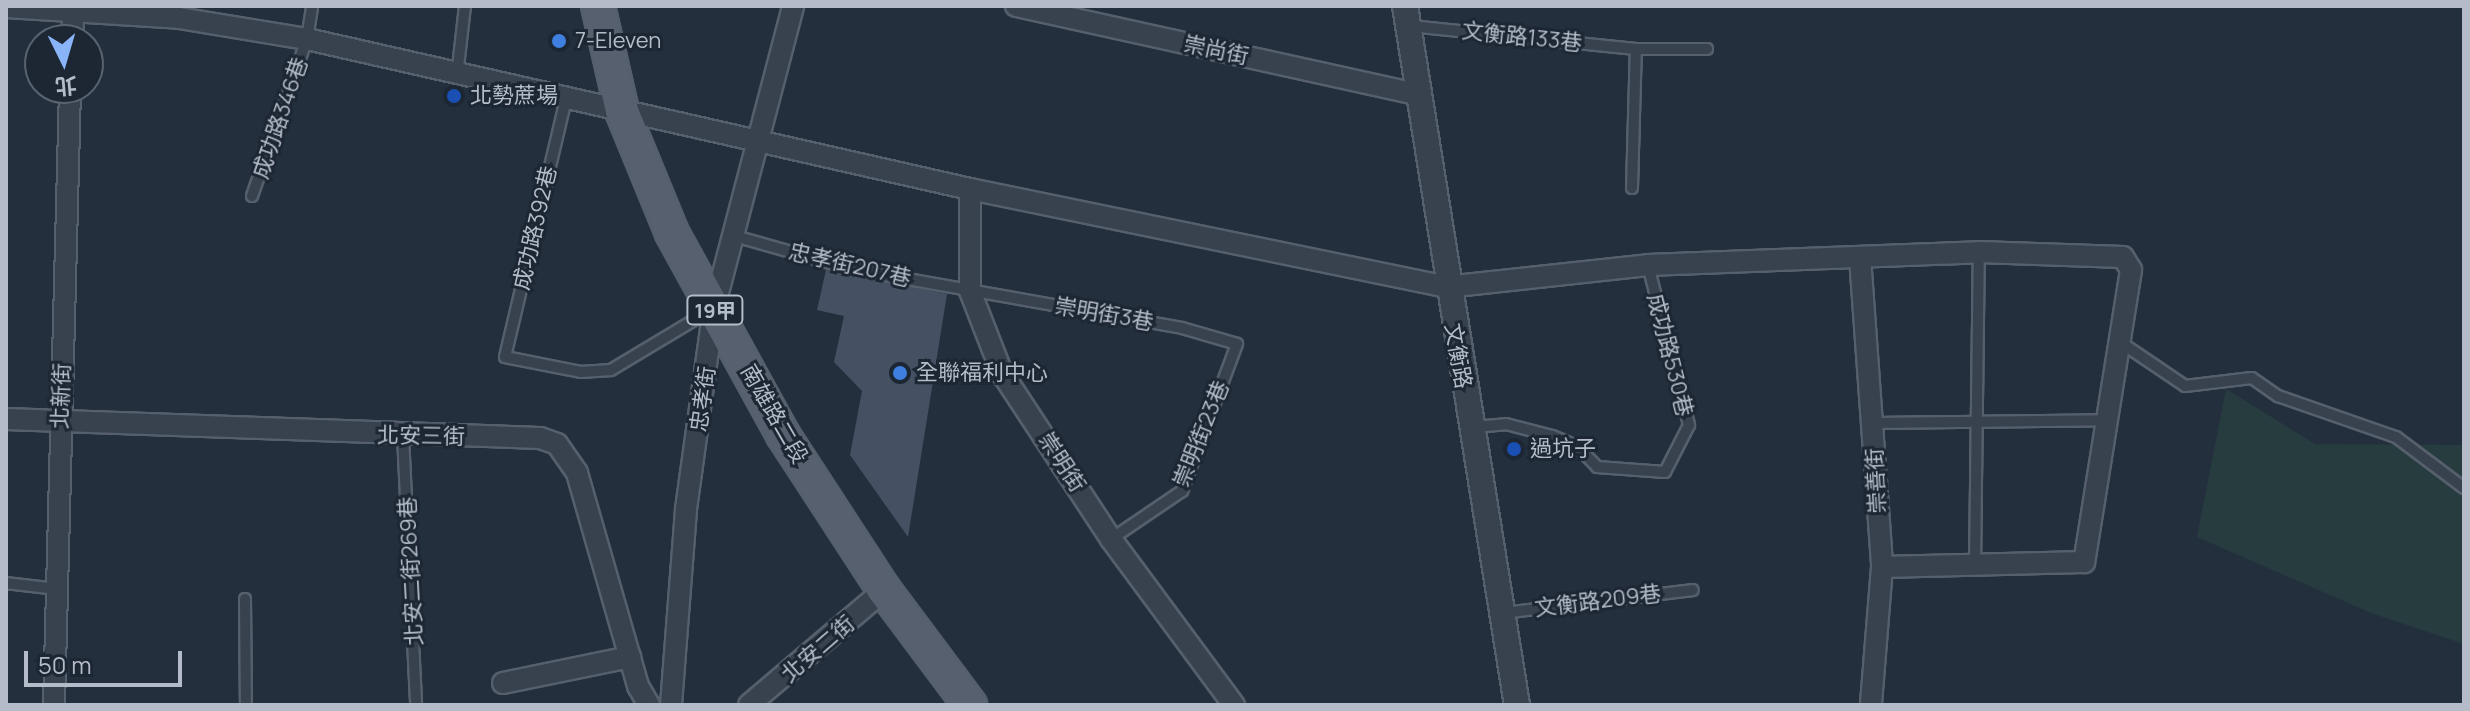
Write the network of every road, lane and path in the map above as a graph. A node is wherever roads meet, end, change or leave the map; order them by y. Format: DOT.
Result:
graph roads {
  1 [pos="312,6"];
  2 [pos="465,6"];
  3 [pos="598,6"];
  4 [pos="793,6"];
  5 [pos="1016,6"];
  6 [pos="6,7"];
  7 [pos="73,9"];
  8 [pos="1406,16"];
  9 [pos="307,39"];
  10 [pos="1636,49"];
  11 [pos="1707,49"];
  12 [pos="457,76"];
  13 [pos="1416,94"];
  14 [pos="566,99"];
  15 [pos="70,104"];
  16 [pos="622,111"];
  17 [pos="757,142"];
  18 [pos="1632,188"];
  19 [pos="970,189"];
  20 [pos="252,196"];
  21 [pos="731,235"];
  22 [pos="1979,252"];
  23 [pos="1860,257"];
  24 [pos="1648,265"];
  25 [pos="1446,287"];
  26 [pos="970,291"];
  27 [pos="714,308"];
  28 [pos="2120,342"];
  29 [pos="1237,344"];
  30 [pos="6,419"];
  31 [pos="2109,420"];
  32 [pos="1979,421"];
  33 [pos="60,423"];
  34 [pos="1873,423"];
  35 [pos="1472,427"];
  36 [pos="403,436"];
  37 [pos="2464,488"];
  38 [pos="1111,539"];
  39 [pos="1882,567"];
  40 [pos="1974,568"];
  41 [pos="6,583"];
  42 [pos="57,589"];
  43 [pos="884,590"];
  44 [pos="1693,590"];
  45 [pos="245,599"];
  46 [pos="1503,613"];
  47 [pos="630,657"];
  48 [pos="503,683"];
  49 [pos="54,705"];
  50 [pos="246,705"];
  51 [pos="416,705"];
  52 [pos="649,705"];
  53 [pos="671,705"];
  54 [pos="749,705"];
  55 [pos="970,705"];
  56 [pos="1234,705"];
  57 [pos="1517,705"];
  58 [pos="1871,705"];
  1 -- 9 [label="lane, 成功路346巷"];
  2 -- 12 [label="lane"];
  3 -- 16 [label="main road, 南雄路二段 / 19甲"];
  4 -- 17 [label="street, 忠孝街"];
  5 -- 13 [label="street, 崇尚街"];
  6 -- 7 [label="street"];
  7 -- 9 [label="street"];
  8 -- 10 [label="lane, 文衡路133巷"];
  8 -- 13 [label="street, 文衡路"];
  9 -- 12 [label="street"];
  9 -- 20 [label="lane, 成功路346巷"];
  10 -- 11 [label="lane, 文衡路133巷"];
  10 -- 18 [label="lane"];
  12 -- 14 [label="street"];
  13 -- 25 [label="street, 文衡路"];
  14 -- 16 [label="street"];
  14 -- 27 [label="lane, 成功路392巷"];
  15 -- 33 [label="street, 北新街"];
  16 -- 17 [label="street"];
  16 -- 27 [label="main road, 南雄路二段 / 19甲"];
  17 -- 19 [label="street"];
  17 -- 21 [label="street, 忠孝街"];
  19 -- 25 [label="street"];
  19 -- 26 [label="street, 崇明街"];
  21 -- 26 [label="lane, 忠孝街207巷"];
  21 -- 27 [label="street, 忠孝街"];
  22 -- 23 [label="street"];
  22 -- 28 [label="street"];
  22 -- 32 [label="lane"];
  23 -- 24 [label="street"];
  23 -- 34 [label="street, 崇善街"];
  24 -- 25 [label="street"];
  24 -- 35 [label="lane, 成功路530巷"];
  25 -- 35 [label="street, 文衡路"];
  26 -- 29 [label="lane, 崇明街3巷"];
  26 -- 38 [label="street, 崇明街"];
  27 -- 43 [label="main road, 南雄路二段 / 19甲"];
  27 -- 53 [label="street, 忠孝街"];
  28 -- 31 [label="street"];
  28 -- 37 [label="lane"];
  29 -- 38 [label="lane, 崇明街23巷"];
  30 -- 33 [label="street, 北安三街"];
  31 -- 32 [label="lane"];
  31 -- 40 [label="street"];
  32 -- 34 [label="lane"];
  32 -- 40 [label="lane"];
  33 -- 36 [label="street, 北安三街"];
  33 -- 42 [label="street, 北新街"];
  34 -- 39 [label="street, 崇善街"];
  35 -- 46 [label="street, 文衡路"];
  36 -- 47 [label="street, 北安三街"];
  36 -- 51 [label="lane, 北安二街269巷"];
  38 -- 56 [label="street, 崇明街"];
  39 -- 40 [label="street"];
  39 -- 58 [label="street, 崇善街"];
  41 -- 42 [label="lane"];
  42 -- 49 [label="street, 北新街"];
  43 -- 54 [label="street, 北安二街"];
  43 -- 55 [label="main road, 南雄路二段 / 19甲"];
  44 -- 46 [label="lane, 文衡路209巷"];
  45 -- 50 [label="lane"];
  46 -- 57 [label="street, 文衡路"];
  47 -- 48 [label="street"];
  47 -- 52 [label="street, 北安三街"];
}
